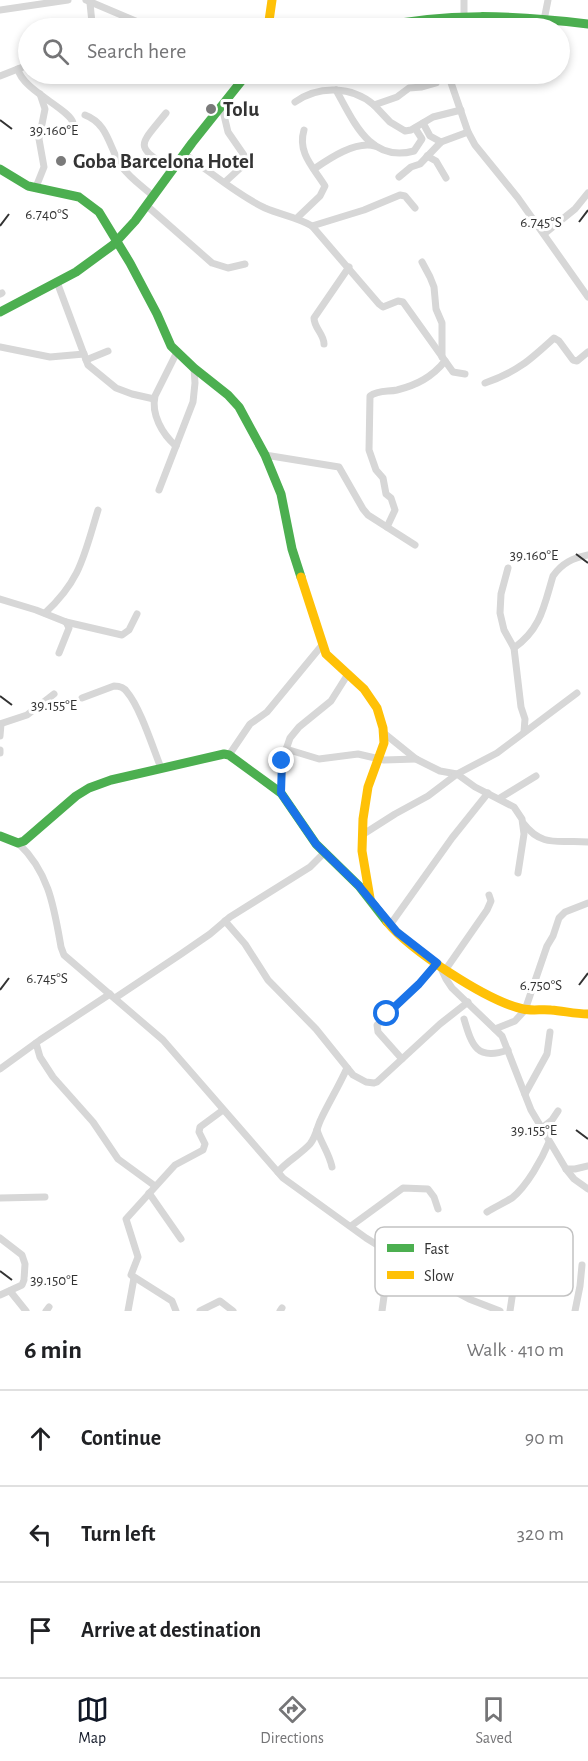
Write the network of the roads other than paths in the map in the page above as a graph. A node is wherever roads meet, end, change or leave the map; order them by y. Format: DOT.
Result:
graph roads {
  1 [pos="68,0"];
  2 [pos="272,0"];
  3 [pos="464,0"];
  4 [pos="548,0"];
  5 [pos="88,1"];
  6 [pos="0,10"];
  7 [pos="464,15"];
  8 [pos="91,18"];
  9 [pos="128,18"];
  10 [pos="269,18"];
  11 [pos="432,18"];
  12 [pos="524,18"];
  13 [pos="544,18"];
  14 [pos="570,22"];
  15 [pos="588,24"];
  16 [pos="18,69"];
  17 [pos="0,76"];
  18 [pos="28,84"];
  19 [pos="239,84"];
  20 [pos="432,84"];
  21 [pos="452,84"];
  22 [pos="336,90"];
  23 [pos="40,94"];
  24 [pos="295,102"];
  25 [pos="374,105"];
  26 [pos="222,107"];
  27 [pos="461,110"];
  28 [pos="166,113"];
  29 [pos="85,115"];
  30 [pos="423,123"];
  31 [pos="70,128"];
  32 [pos="415,128"];
  33 [pos="304,130"];
  34 [pos="468,132"];
  35 [pos="441,142"];
  36 [pos="375,146"];
  37 [pos="184,154"];
  38 [pos="427,156"];
  39 [pos="314,169"];
  40 [pos="172,171"];
  41 [pos="2,172"];
  42 [pos="399,177"];
  43 [pos="446,178"];
  44 [pos="225,182"];
  45 [pos="36,187"];
  46 [pos="588,193"];
  47 [pos="153,196"];
  48 [pos="146,205"];
  49 [pos="415,208"];
  50 [pos="298,218"];
  51 [pos="312,225"];
  52 [pos="544,234"];
  53 [pos="117,241"];
  54 [pos="422,262"];
  55 [pos="244,264"];
  56 [pos="349,267"];
  57 [pos="57,282"];
  58 [pos="587,293"];
  59 [pos="0,312"];
  60 [pos="324,344"];
  61 [pos="0,347"];
  62 [pos="108,351"];
  63 [pos="177,352"];
  64 [pos="588,352"];
  65 [pos="85,357"];
  66 [pos="443,359"];
  67 [pos="194,368"];
  68 [pos="465,374"];
  69 [pos="485,383"];
  70 [pos="154,399"];
  71 [pos="176,446"];
  72 [pos="265,455"];
  73 [pos="159,490"];
  74 [pos="98,510"];
  75 [pos="387,527"];
  76 [pos="415,545"];
  77 [pos="588,555"];
  78 [pos="508,568"];
  79 [pos="0,599"];
  80 [pos="45,613"];
  81 [pos="137,614"];
  82 [pos="66,622"];
  83 [pos="323,644"];
  84 [pos="514,648"];
  85 [pos="59,653"];
  86 [pos="348,674"];
  87 [pos="577,693"];
  88 [pos="54,694"];
  89 [pos="82,698"];
  90 [pos="0,724"];
  91 [pos="524,732"];
  92 [pos="385,734"];
  93 [pos="0,736"];
  94 [pos="286,749"];
  95 [pos="229,755"];
  96 [pos="378,758"];
  97 [pos="416,759"];
  98 [pos="161,768"];
  99 [pos="457,774"];
  100 [pos="536,776"];
  101 [pos="281,793"];
  102 [pos="488,793"];
  103 [pos="501,798"];
  104 [pos="523,824"];
  105 [pos="362,834"];
  106 [pos="0,836"];
  107 [pos="588,842"];
  108 [pos="18,843"];
  109 [pos="324,853"];
  110 [pos="518,873"];
  111 [pos="489,895"];
  112 [pos="370,898"];
  113 [pos="588,903"];
  114 [pos="225,921"];
  115 [pos="390,925"];
  116 [pos="440,965"];
  117 [pos="113,996"];
  118 [pos="468,1002"];
  119 [pos="525,1010"];
  120 [pos="588,1014"];
  121 [pos="464,1019"];
  122 [pos="495,1029"];
  123 [pos="550,1032"];
  124 [pos="36,1043"];
  125 [pos="508,1050"];
  126 [pos="402,1059"];
  127 [pos="346,1068"];
  128 [pos="0,1069"];
  129 [pos="525,1094"];
  130 [pos="223,1110"];
  131 [pos="558,1111"];
  132 [pos="317,1127"];
  133 [pos="542,1128"];
  134 [pos="549,1142"];
  135 [pos="588,1159"];
  136 [pos="332,1167"];
  137 [pos="585,1167"];
  138 [pos="566,1169"];
  139 [pos="278,1173"];
  140 [pos="155,1186"];
  141 [pos="588,1189"];
  142 [pos="149,1193"];
  143 [pos="45,1197"];
  144 [pos="0,1198"];
  145 [pos="438,1209"];
  146 [pos="487,1212"];
  147 [pos="351,1226"];
  148 [pos="0,1238"];
  149 [pos="181,1239"];
  150 [pos="375,1243"];
  151 [pos="582,1265"];
  152 [pos="134,1278"];
  153 [pos="10,1291"];
  154 [pos="0,1296"];
  155 [pos="384,1296"];
  156 [pos="463,1296"];
  157 [pos="512,1296"];
  158 [pos="26,1311"];
  159 [pos="128,1311"];
  160 [pos="176,1311"];
  161 [pos="200,1311"];
  162 [pos="233,1311"];
  163 [pos="382,1311"];
  164 [pos="500,1311"];
  165 [pos="510,1311"];
  166 [pos="575,1311"];
  1 -- 6 [label="street"];
  2 -- 10 [label="street"];
  3 -- 7 [label="street"];
  4 -- 13 [label="street"];
  5 -- 8 [label="street"];
  5 -- 9 [label="street"];
  7 -- 11 [label="street"];
  7 -- 12 [label="street"];
  14 -- 15 [label="street"];
  16 -- 17 [label="street"];
  18 -- 23 [label="street"];
  19 -- 26 [label="street"];
  20 -- 25 [label="street"];
  21 -- 27 [label="street"];
  22 -- 24 [label="street"];
  22 -- 25 [label="street"];
  22 -- 36 [label="street"];
  23 -- 31 [label="street"];
  23 -- 45 [label="street"];
  25 -- 32 [label="street"];
  26 -- 37 [label="street"];
  26 -- 44 [label="street"];
  27 -- 30 [label="street"];
  27 -- 34 [label="street"];
  28 -- 40 [label="street"];
  29 -- 47 [label="street"];
  30 -- 32 [label="street"];
  30 -- 35 [label="street"];
  32 -- 36 [label="street"];
  33 -- 39 [label="street"];
  34 -- 35 [label="street"];
  34 -- 52 [label="street"];
  35 -- 38 [label="street"];
  36 -- 39 [label="street"];
  37 -- 40 [label="street"];
  37 -- 44 [label="street"];
  38 -- 42 [label="street"];
  38 -- 43 [label="street"];
  39 -- 50 [label="street"];
  40 -- 47 [label="street"];
  41 -- 45 [label="street"];
  44 -- 50 [label="street"];
  45 -- 53 [label="street"];
  46 -- 52 [label="street"];
  47 -- 48 [label="street"];
  48 -- 53 [label="street"];
  48 -- 55 [label="street"];
  49 -- 51 [label="street"];
  50 -- 51 [label="street"];
  51 -- 56 [label="street"];
  52 -- 58 [label="street"];
  53 -- 57 [label="street"];
  53 -- 63 [label="street"];
  54 -- 66 [label="street"];
  56 -- 60 [label="street"];
  56 -- 66 [label="street"];
  57 -- 59 [label="street"];
  57 -- 65 [label="street"];
  61 -- 65 [label="street"];
  62 -- 65 [label="street"];
  63 -- 67 [label="street"];
  63 -- 70 [label="street"];
  64 -- 69 [label="street"];
  65 -- 70 [label="street"];
  66 -- 68 [label="street"];
  66 -- 75 [label="street"];
  67 -- 71 [label="street"];
  67 -- 72 [label="street"];
  70 -- 71 [label="street"];
  71 -- 73 [label="street"];
  72 -- 75 [label="street"];
  72 -- 83 [label="street"];
  74 -- 80 [label="street"];
  75 -- 76 [label="street"];
  77 -- 84 [label="street"];
  78 -- 84 [label="street"];
  79 -- 80 [label="street"];
  80 -- 82 [label="street"];
  81 -- 82 [label="street"];
  82 -- 85 [label="street"];
  83 -- 86 [label="street"];
  83 -- 95 [label="street"];
  84 -- 91 [label="street"];
  86 -- 92 [label="street"];
  86 -- 94 [label="street"];
  87 -- 91 [label="street"];
  88 -- 90 [label="street"];
  89 -- 98 [label="street"];
  90 -- 93 [label="street"];
  91 -- 99 [label="street"];
  92 -- 96 [label="street"];
  92 -- 97 [label="street"];
  94 -- 96 [label="street"];
  94 -- 101 [label="street"];
  95 -- 98 [label="street"];
  95 -- 101 [label="street"];
  96 -- 97 [label="street"];
  96 -- 105 [label="street"];
  97 -- 99 [label="street"];
  98 -- 108 [label="street"];
  99 -- 102 [label="street"];
  99 -- 105 [label="street"];
  100 -- 103 [label="street"];
  101 -- 109 [label="street"];
  102 -- 103 [label="street"];
  102 -- 115 [label="street"];
  103 -- 104 [label="street"];
  104 -- 107 [label="street"];
  104 -- 110 [label="street"];
  105 -- 112 [label="street"];
  106 -- 108 [label="street"];
  108 -- 117 [label="street"];
  109 -- 112 [label="street"];
  109 -- 114 [label="street"];
  111 -- 116 [label="street"];
  112 -- 115 [label="street"];
  113 -- 119 [label="street"];
  114 -- 117 [label="street"];
  114 -- 127 [label="street"];
  115 -- 116 [label="street"];
  116 -- 118 [label="street"];
  116 -- 119 [label="street"];
  116 -- 126 [label="street"];
  117 -- 124 [label="street"];
  117 -- 130 [label="street"];
  118 -- 122 [label="street"];
  118 -- 126 [label="street"];
  119 -- 120 [label="street"];
  119 -- 122 [label="street"];
  121 -- 125 [label="street"];
  122 -- 125 [label="street"];
  123 -- 129 [label="street"];
  124 -- 128 [label="street"];
  124 -- 140 [label="street"];
  125 -- 129 [label="street"];
  126 -- 127 [label="street"];
  127 -- 132 [label="street"];
  129 -- 133 [label="street"];
  130 -- 139 [label="street"];
  130 -- 140 [label="street"];
  131 -- 133 [label="street"];
  132 -- 136 [label="street"];
  132 -- 139 [label="street"];
  133 -- 134 [label="street"];
  134 -- 138 [label="street"];
  134 -- 146 [label="street"];
  135 -- 137 [label="street"];
  137 -- 138 [label="street"];
  138 -- 141 [label="street"];
  139 -- 147 [label="street"];
  140 -- 142 [label="street"];
  142 -- 149 [label="street"];
  142 -- 152 [label="street"];
  143 -- 144 [label="street"];
  145 -- 147 [label="street"];
  147 -- 150 [label="street"];
  148 -- 153 [label="street"];
  151 -- 166 [label="street"];
  152 -- 159 [label="street"];
  152 -- 160 [label="street"];
  153 -- 154 [label="street"];
  153 -- 158 [label="street"];
  155 -- 163 [label="street"];
  156 -- 164 [label="street"];
  157 -- 165 [label="street"];
  161 -- 162 [label="street"];
}
